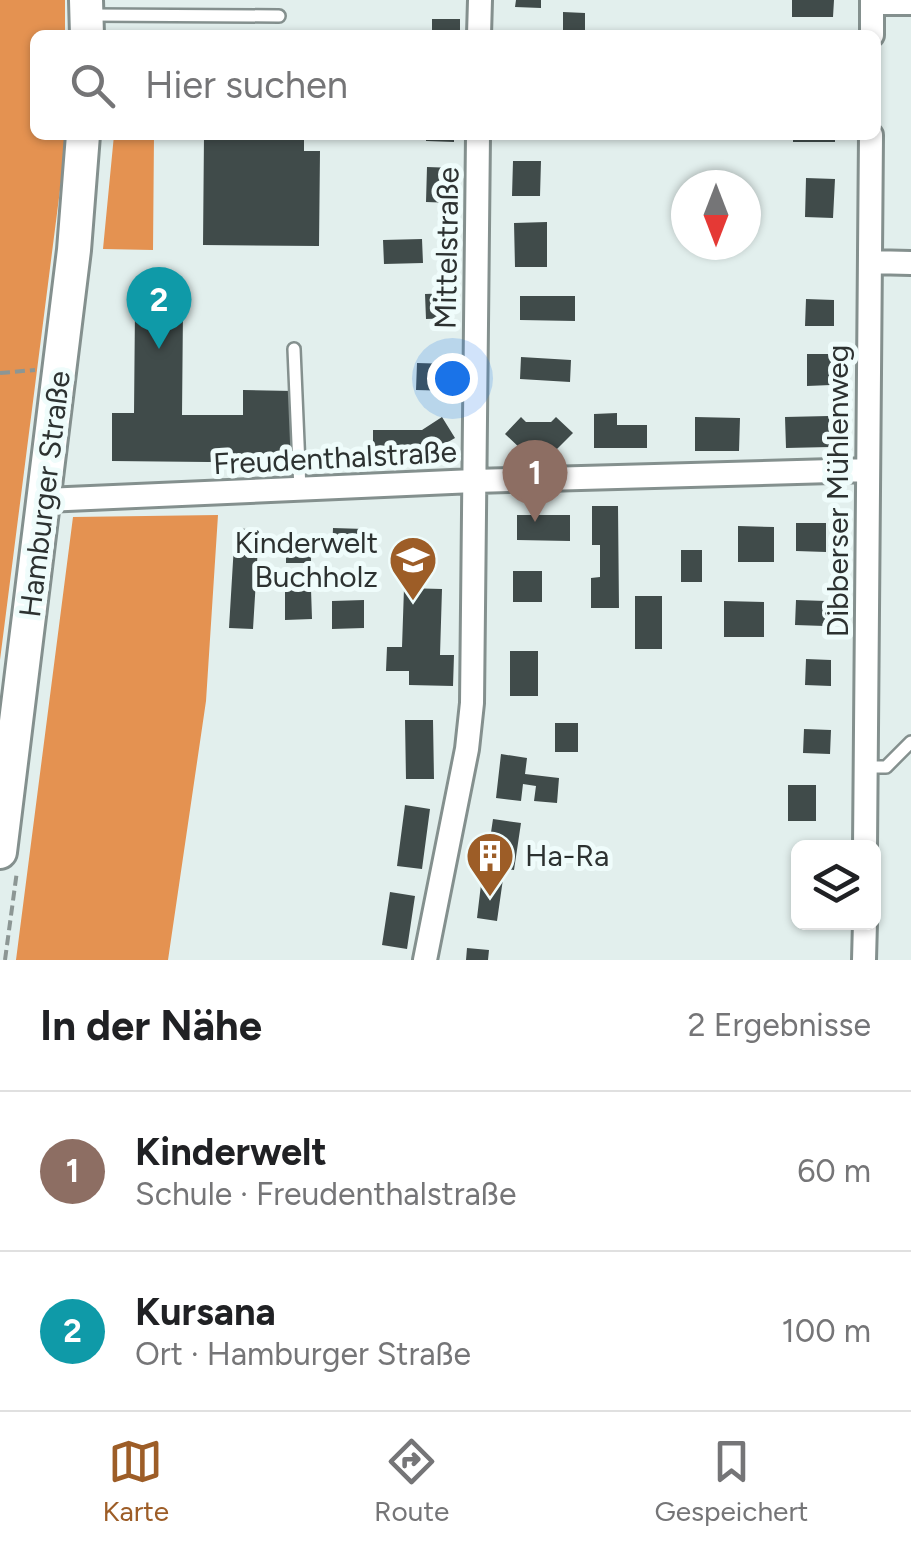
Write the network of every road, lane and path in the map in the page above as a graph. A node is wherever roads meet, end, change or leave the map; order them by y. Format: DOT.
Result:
graph roads {
  1 [pos="480,0"];
  2 [pos="872,2"];
  3 [pos="911,3"];
  4 [pos="279,16"];
  5 [pos="86,17"];
  6 [pos="479,30"];
  7 [pos="872,30"];
  8 [pos="82,140"];
  9 [pos="478,140"];
  10 [pos="871,140"];
  11 [pos="870,262"];
  12 [pos="911,263"];
  13 [pos="294,349"];
  14 [pos="35,370"];
  15 [pos="0,372"];
  16 [pos="868,470"];
  17 [pos="474,481"];
  18 [pos="300,490"];
  19 [pos="45,500"];
  20 [pos="911,742"];
  21 [pos="866,767"];
  22 [pos="865,840"];
  23 [pos="0,852"];
  24 [pos="864,930"];
  25 [pos="425,960"];
  26 [pos="864,960"];
  1 -- 6 [label="street"];
  2 -- 3 [label="street"];
  2 -- 7 [label="street"];
  4 -- 5 [label="lane"];
  8 -- 19 [label="main road, Hamburger Straße"];
  9 -- 17 [label="street, Mittelstraße"];
  10 -- 11 [label="street, Dibberser Mühlenweg"];
  11 -- 12 [label="street"];
  11 -- 16 [label="street, Dibberser Mühlenweg"];
  13 -- 18 [label="lane"];
  14 -- 15 [label="path"];
  16 -- 17 [label="street, Freudenthalstraße"];
  16 -- 21 [label="street, Dibberser Mühlenweg"];
  17 -- 18 [label="street, Freudenthalstraße"];
  17 -- 25 [label="street, Mittelstraße"];
  18 -- 19 [label="street, Freudenthalstraße"];
  19 -- 23 [label="main road, Hamburger Straße"];
  20 -- 21 [label="lane"];
  21 -- 22 [label="street, Dibberser Mühlenweg"];
  24 -- 26 [label="street"];
}
